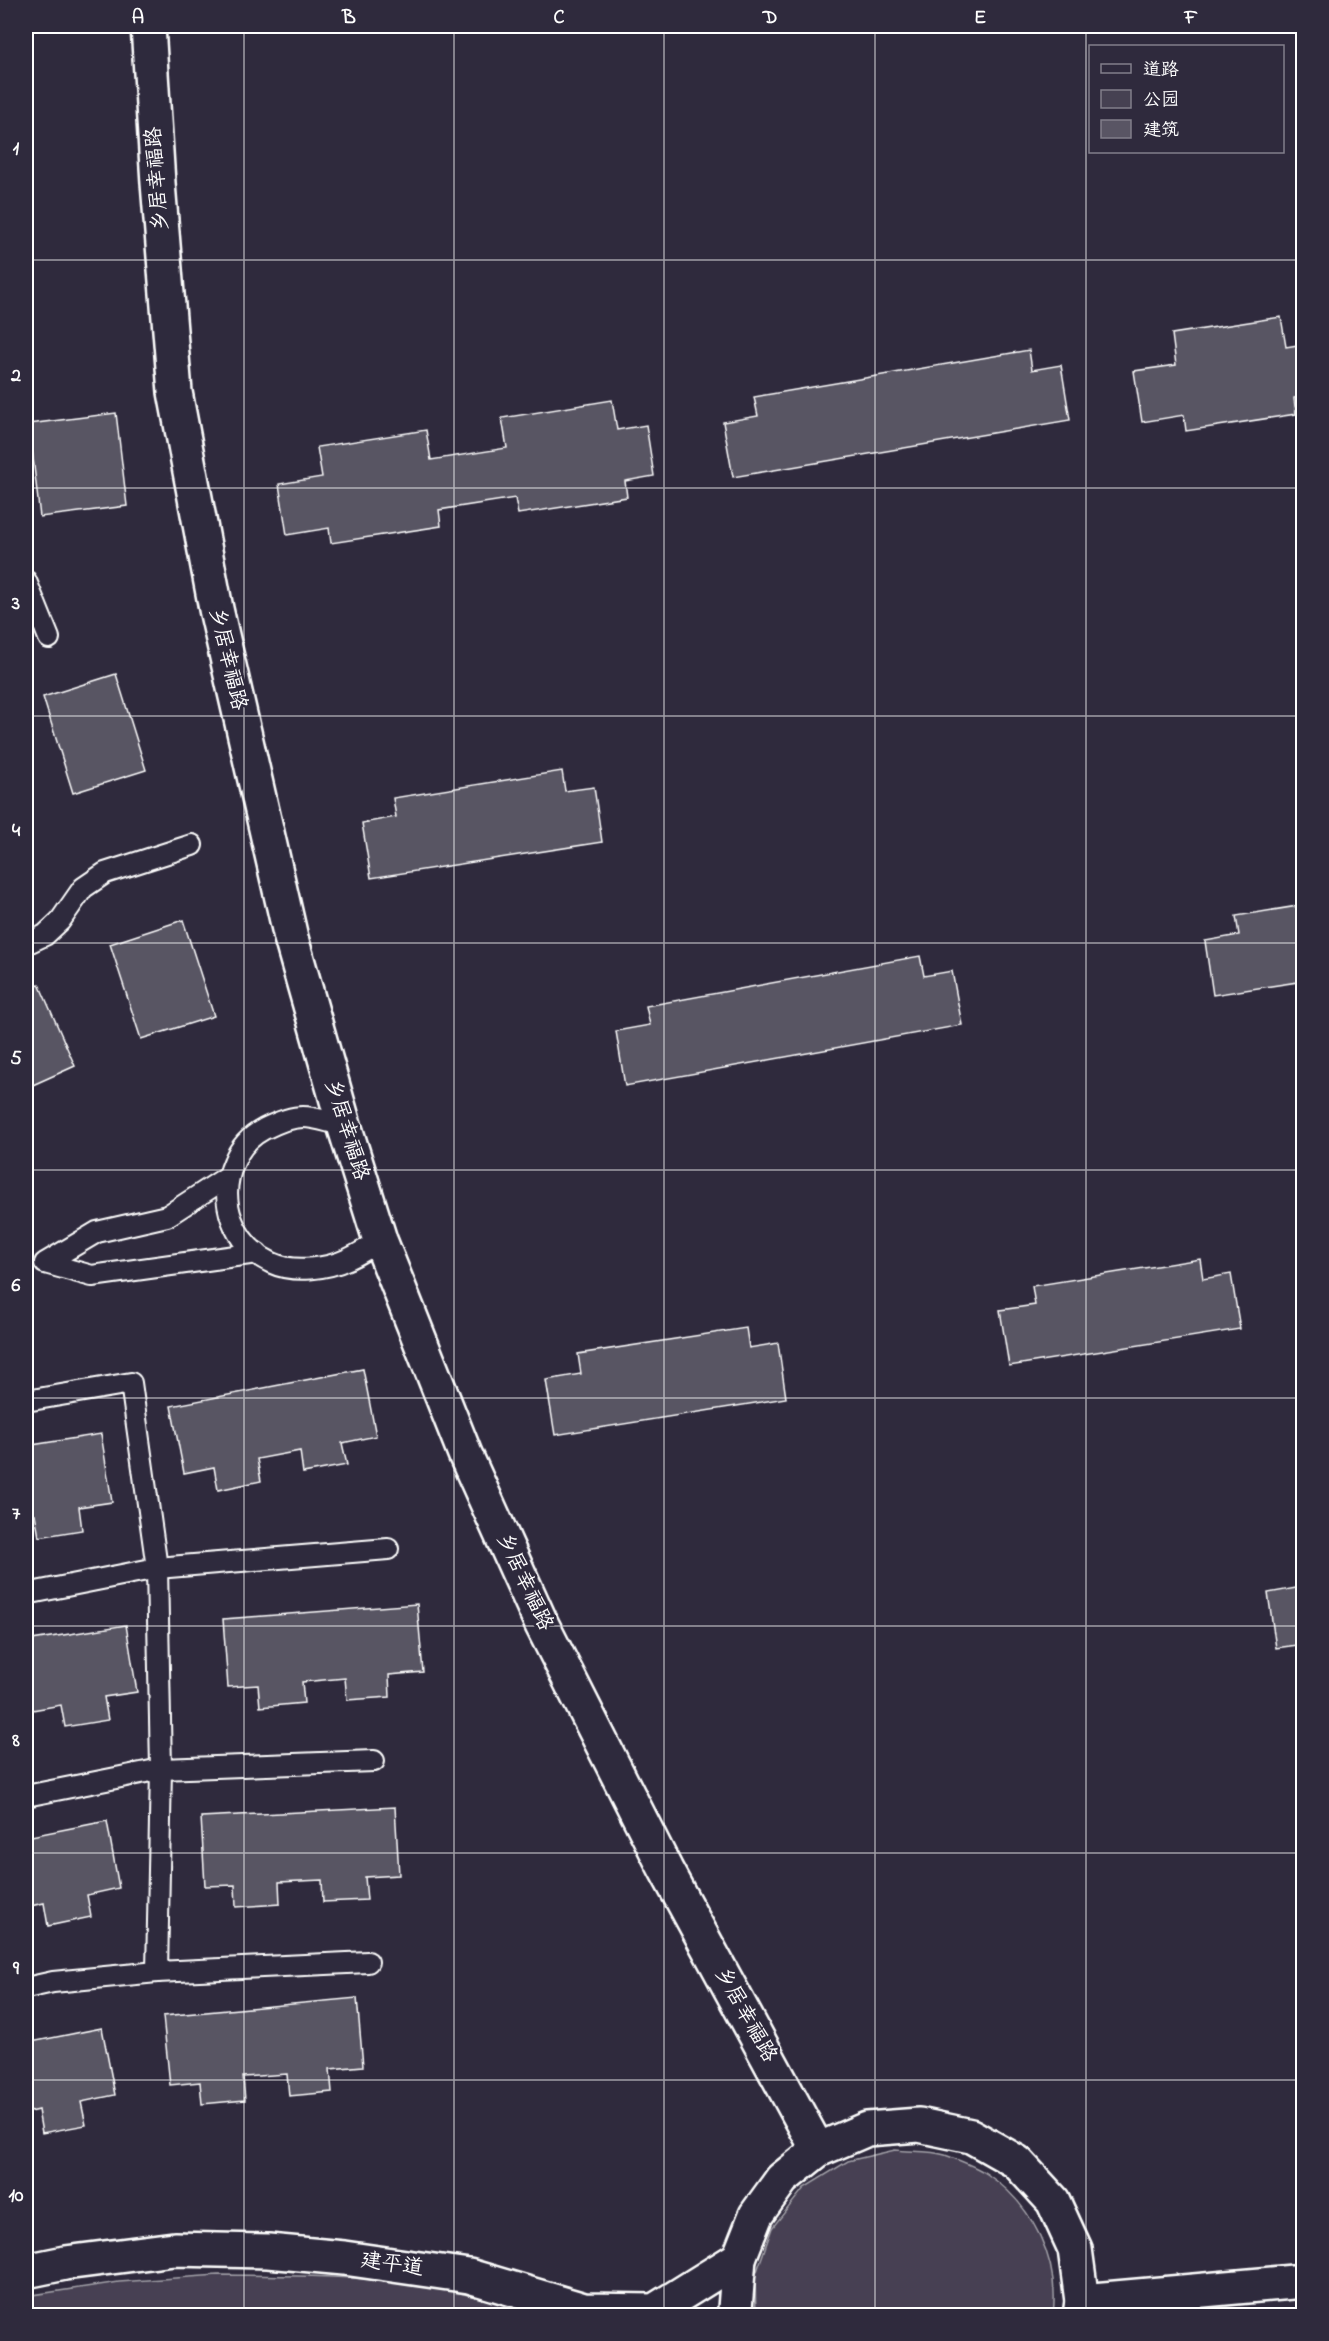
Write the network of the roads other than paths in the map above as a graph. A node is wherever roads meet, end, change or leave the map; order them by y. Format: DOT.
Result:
graph roads {
  1 [pos="148,26"];
  2 [pos="26,581"];
  3 [pos="49,638"];
  4 [pos="192,845"];
  5 [pos="26,944"];
  6 [pos="344,1125"];
  7 [pos="227,1177"];
  8 [pos="380,1240"];
  9 [pos="257,1253"];
  10 [pos="35,1264"];
  11 [pos="26,1401"];
  12 [pos="388,1549"];
  13 [pos="157,1569"];
  14 [pos="26,1594"];
  15 [pos="374,1761"];
  16 [pos="161,1769"];
  17 [pos="26,1796"];
  18 [pos="368,1962"];
  19 [pos="157,1972"];
  20 [pos="26,1988"];
  21 [pos="818,2150"];
  22 [pos="740,2258"];
  23 [pos="26,2271"];
  24 [pos="1304,2281"];
  25 [pos="1081,2308"];
  26 [pos="654,2313"];
  27 [pos="736,2316"];
  1 -- 6 [label="street, 乡居幸福路"];
  2 -- 3 [label="lane"];
  4 -- 5 [label="lane"];
  6 -- 7 [label="lane"];
  6 -- 8 [label="street, 乡居幸福路"];
  7 -- 9 [label="lane"];
  7 -- 10 [label="lane"];
  8 -- 9 [label="lane"];
  8 -- 21 [label="street, 乡居幸福路"];
  9 -- 10 [label="lane"];
  11 -- 13 [label="lane"];
  12 -- 13 [label="lane"];
  13 -- 14 [label="lane"];
  13 -- 16 [label="lane"];
  15 -- 16 [label="lane"];
  16 -- 17 [label="lane"];
  16 -- 19 [label="lane"];
  18 -- 19 [label="lane"];
  19 -- 20 [label="lane"];
  21 -- 22 [label="street"];
  21 -- 25 [label="street"];
  22 -- 26 [label="street, 建平道"];
  22 -- 27 [label="street"];
  23 -- 26 [label="street, 建平道"];
  24 -- 25 [label="street"];
}
